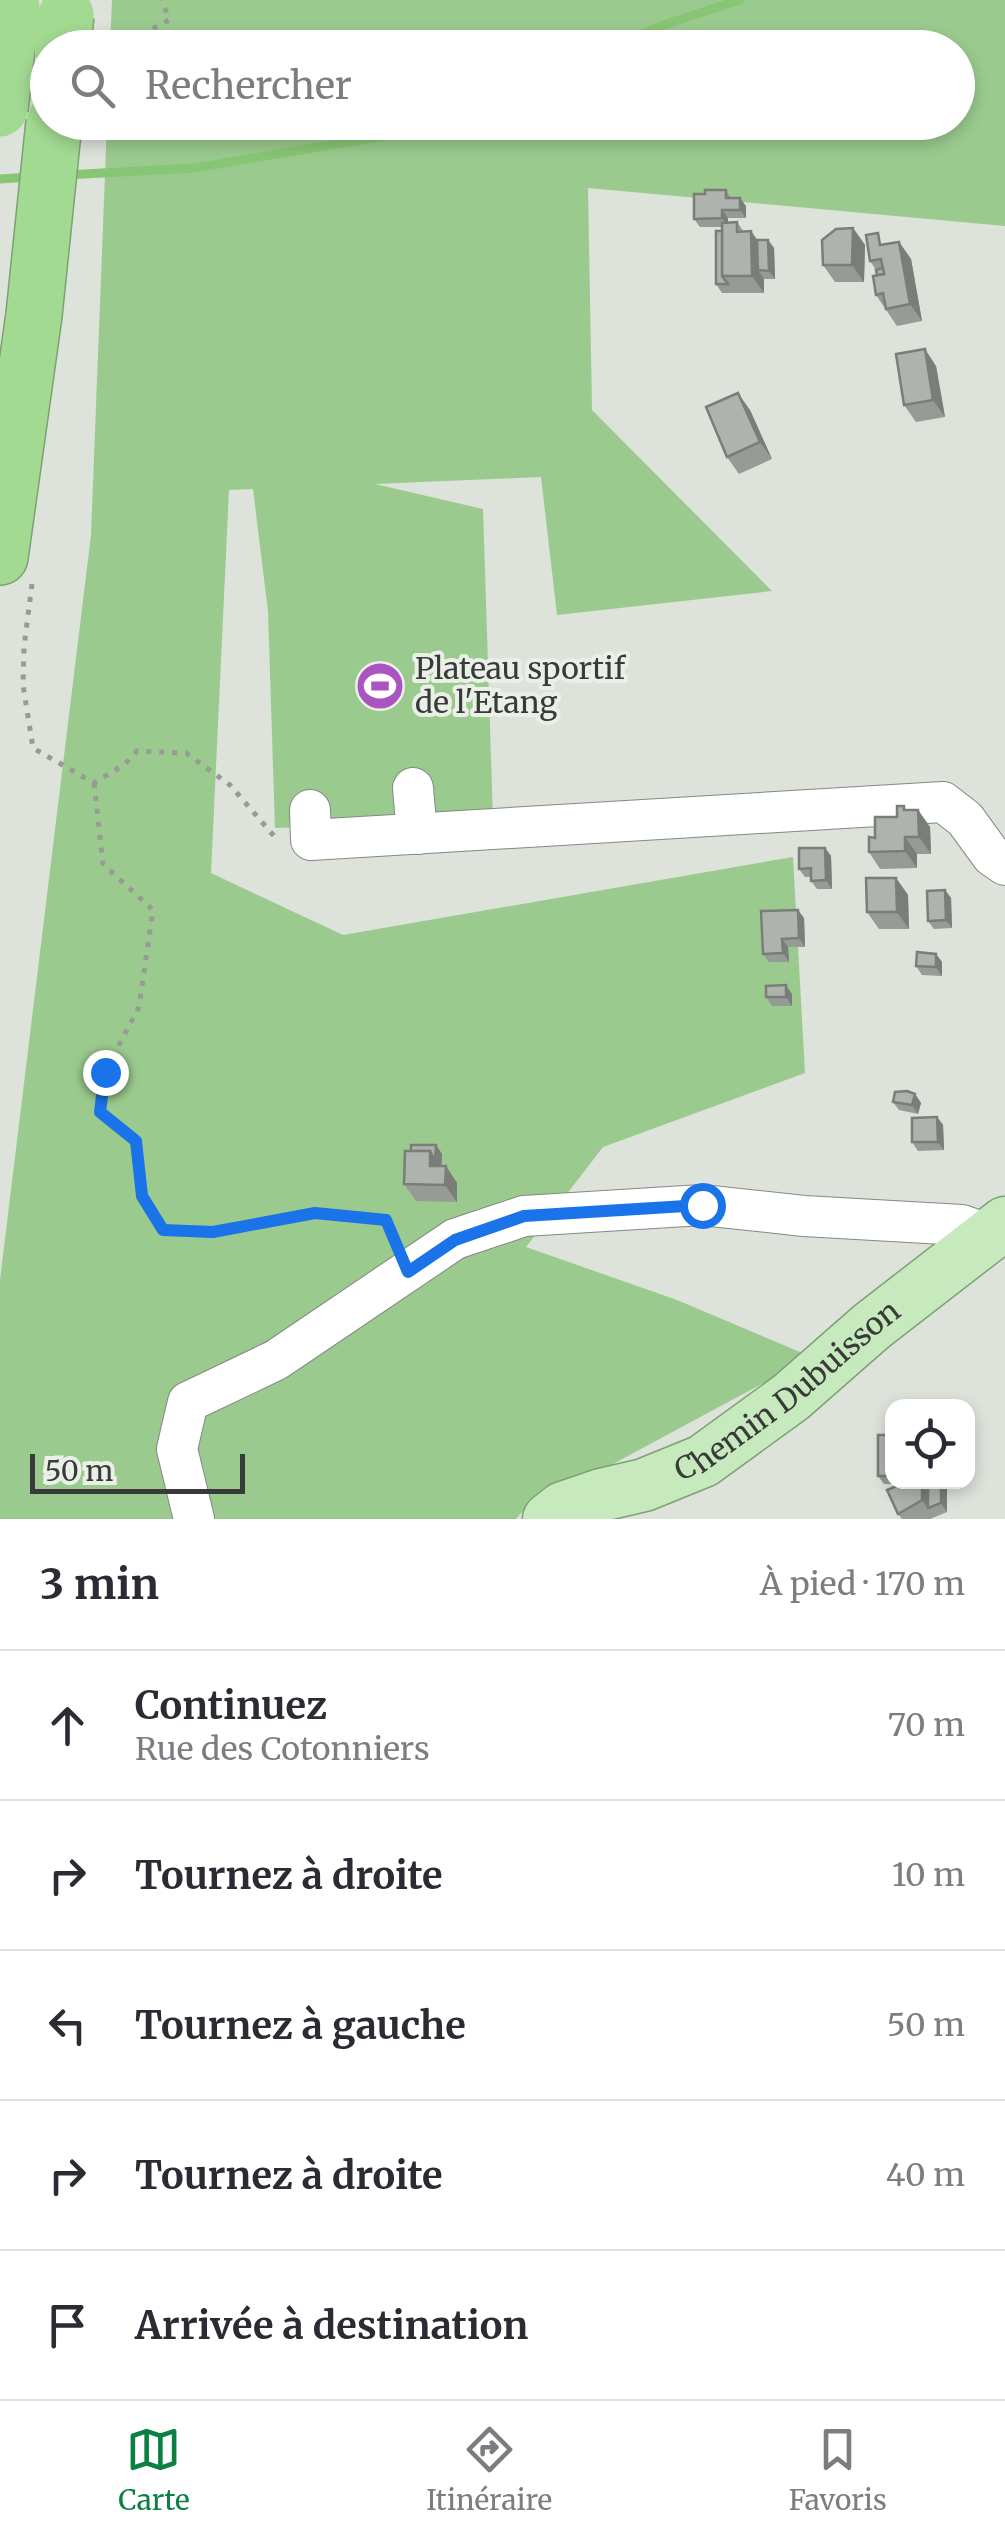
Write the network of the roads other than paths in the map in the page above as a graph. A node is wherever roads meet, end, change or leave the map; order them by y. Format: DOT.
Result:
graph roads {
  1 [pos="12,3"];
  2 [pos="0,109"];
  3 [pos="52,140"];
  4 [pos="17,563"];
  5 [pos="413,788"];
  6 [pos="310,825"];
  7 [pos="417,834"];
  8 [pos="1005,865"];
  9 [pos="998,1230"];
  10 [pos="194,1519"];
  11 [pos="549,1519"];
  1 -- 2 [label="highway, bridge"];
  3 -- 4 [label="highway, bridge"];
  5 -- 7 [label="street"];
  6 -- 7 [label="street"];
  7 -- 8 [label="street"];
  9 -- 10 [label="street"];
  9 -- 11 [label="main road, Chemin Dubuisson"];
}
